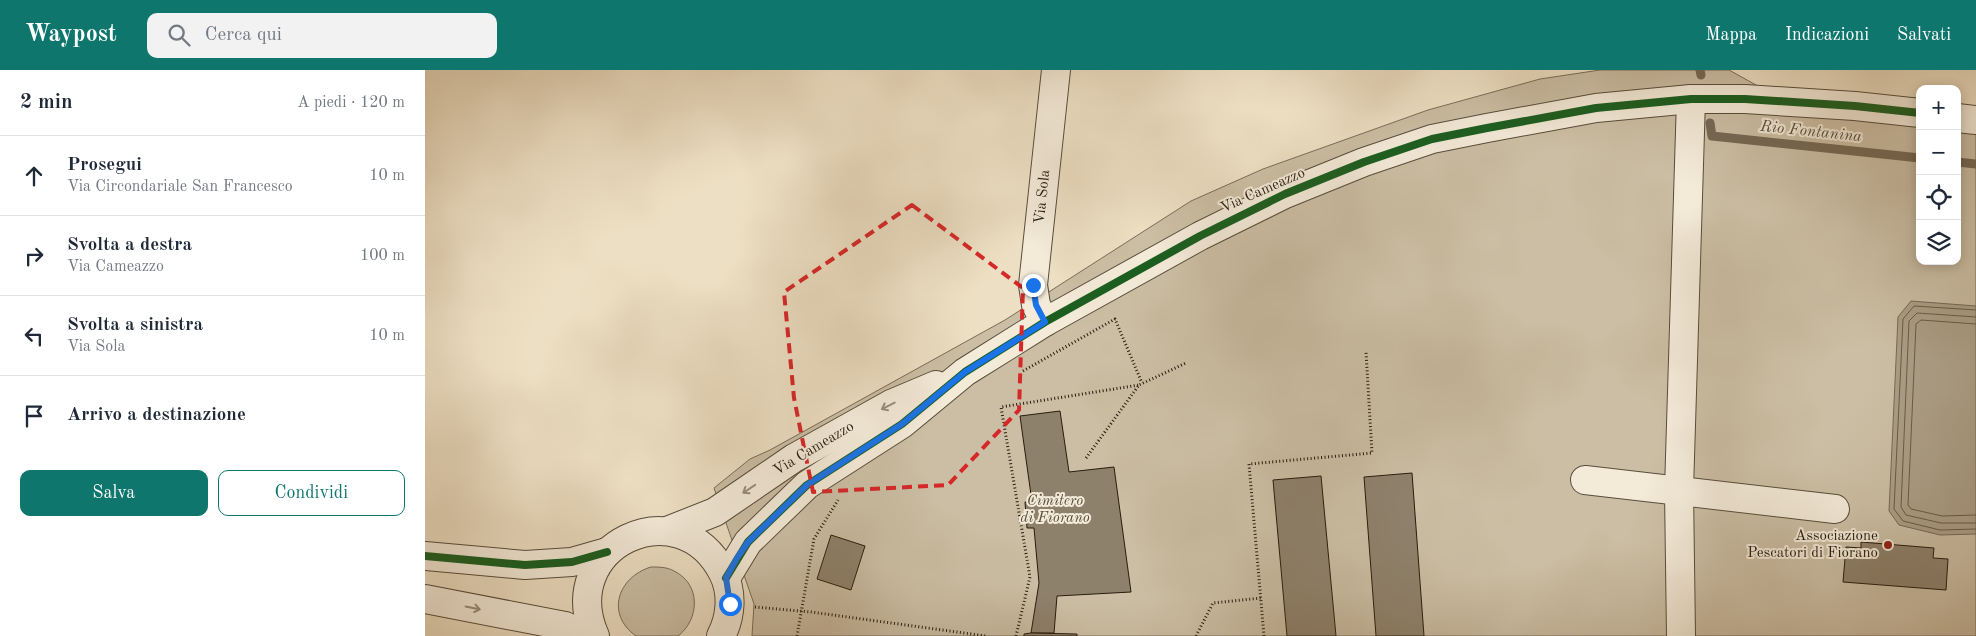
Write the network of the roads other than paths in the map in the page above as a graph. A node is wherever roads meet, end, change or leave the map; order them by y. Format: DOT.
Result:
graph roads {
  1 [pos="1057,70"];
  2 [pos="1691,99"];
  3 [pos="1916,114"];
  4 [pos="1961,118"];
  5 [pos="1976,120"];
  6 [pos="1045,322"];
  7 [pos="965,372"];
  8 [pos="1585,480"];
  9 [pos="1679,490"];
  10 [pos="1835,509"];
  11 [pos="667,531"];
  12 [pos="607,552"];
  13 [pos="425,556"];
  14 [pos="425,599"];
  15 [pos="725,617"];
  16 [pos="589,636"];
  17 [pos="595,636"];
  18 [pos="1681,636"];
  1 -- 6 [label="street, Via Sola"];
  2 -- 3 [label="street, Via Cameazzo"];
  2 -- 6 [label="street, Via Cameazzo"];
  2 -- 9 [label="street"];
  4 -- 5 [label="street"];
  6 -- 7 [label="street, Via Cameazzo"];
  7 -- 11 [label="street, Via Cameazzo, one-way"];
  7 -- 15 [label="street, Via Cameazzo"];
  8 -- 9 [label="street"];
  9 -- 10 [label="street"];
  9 -- 18 [label="street"];
  11 -- 12 [label="street"];
  11 -- 15 [label="street"];
  12 -- 13 [label="street"];
  12 -- 17 [label="street"];
  14 -- 16 [label="street, one-way"];
}
